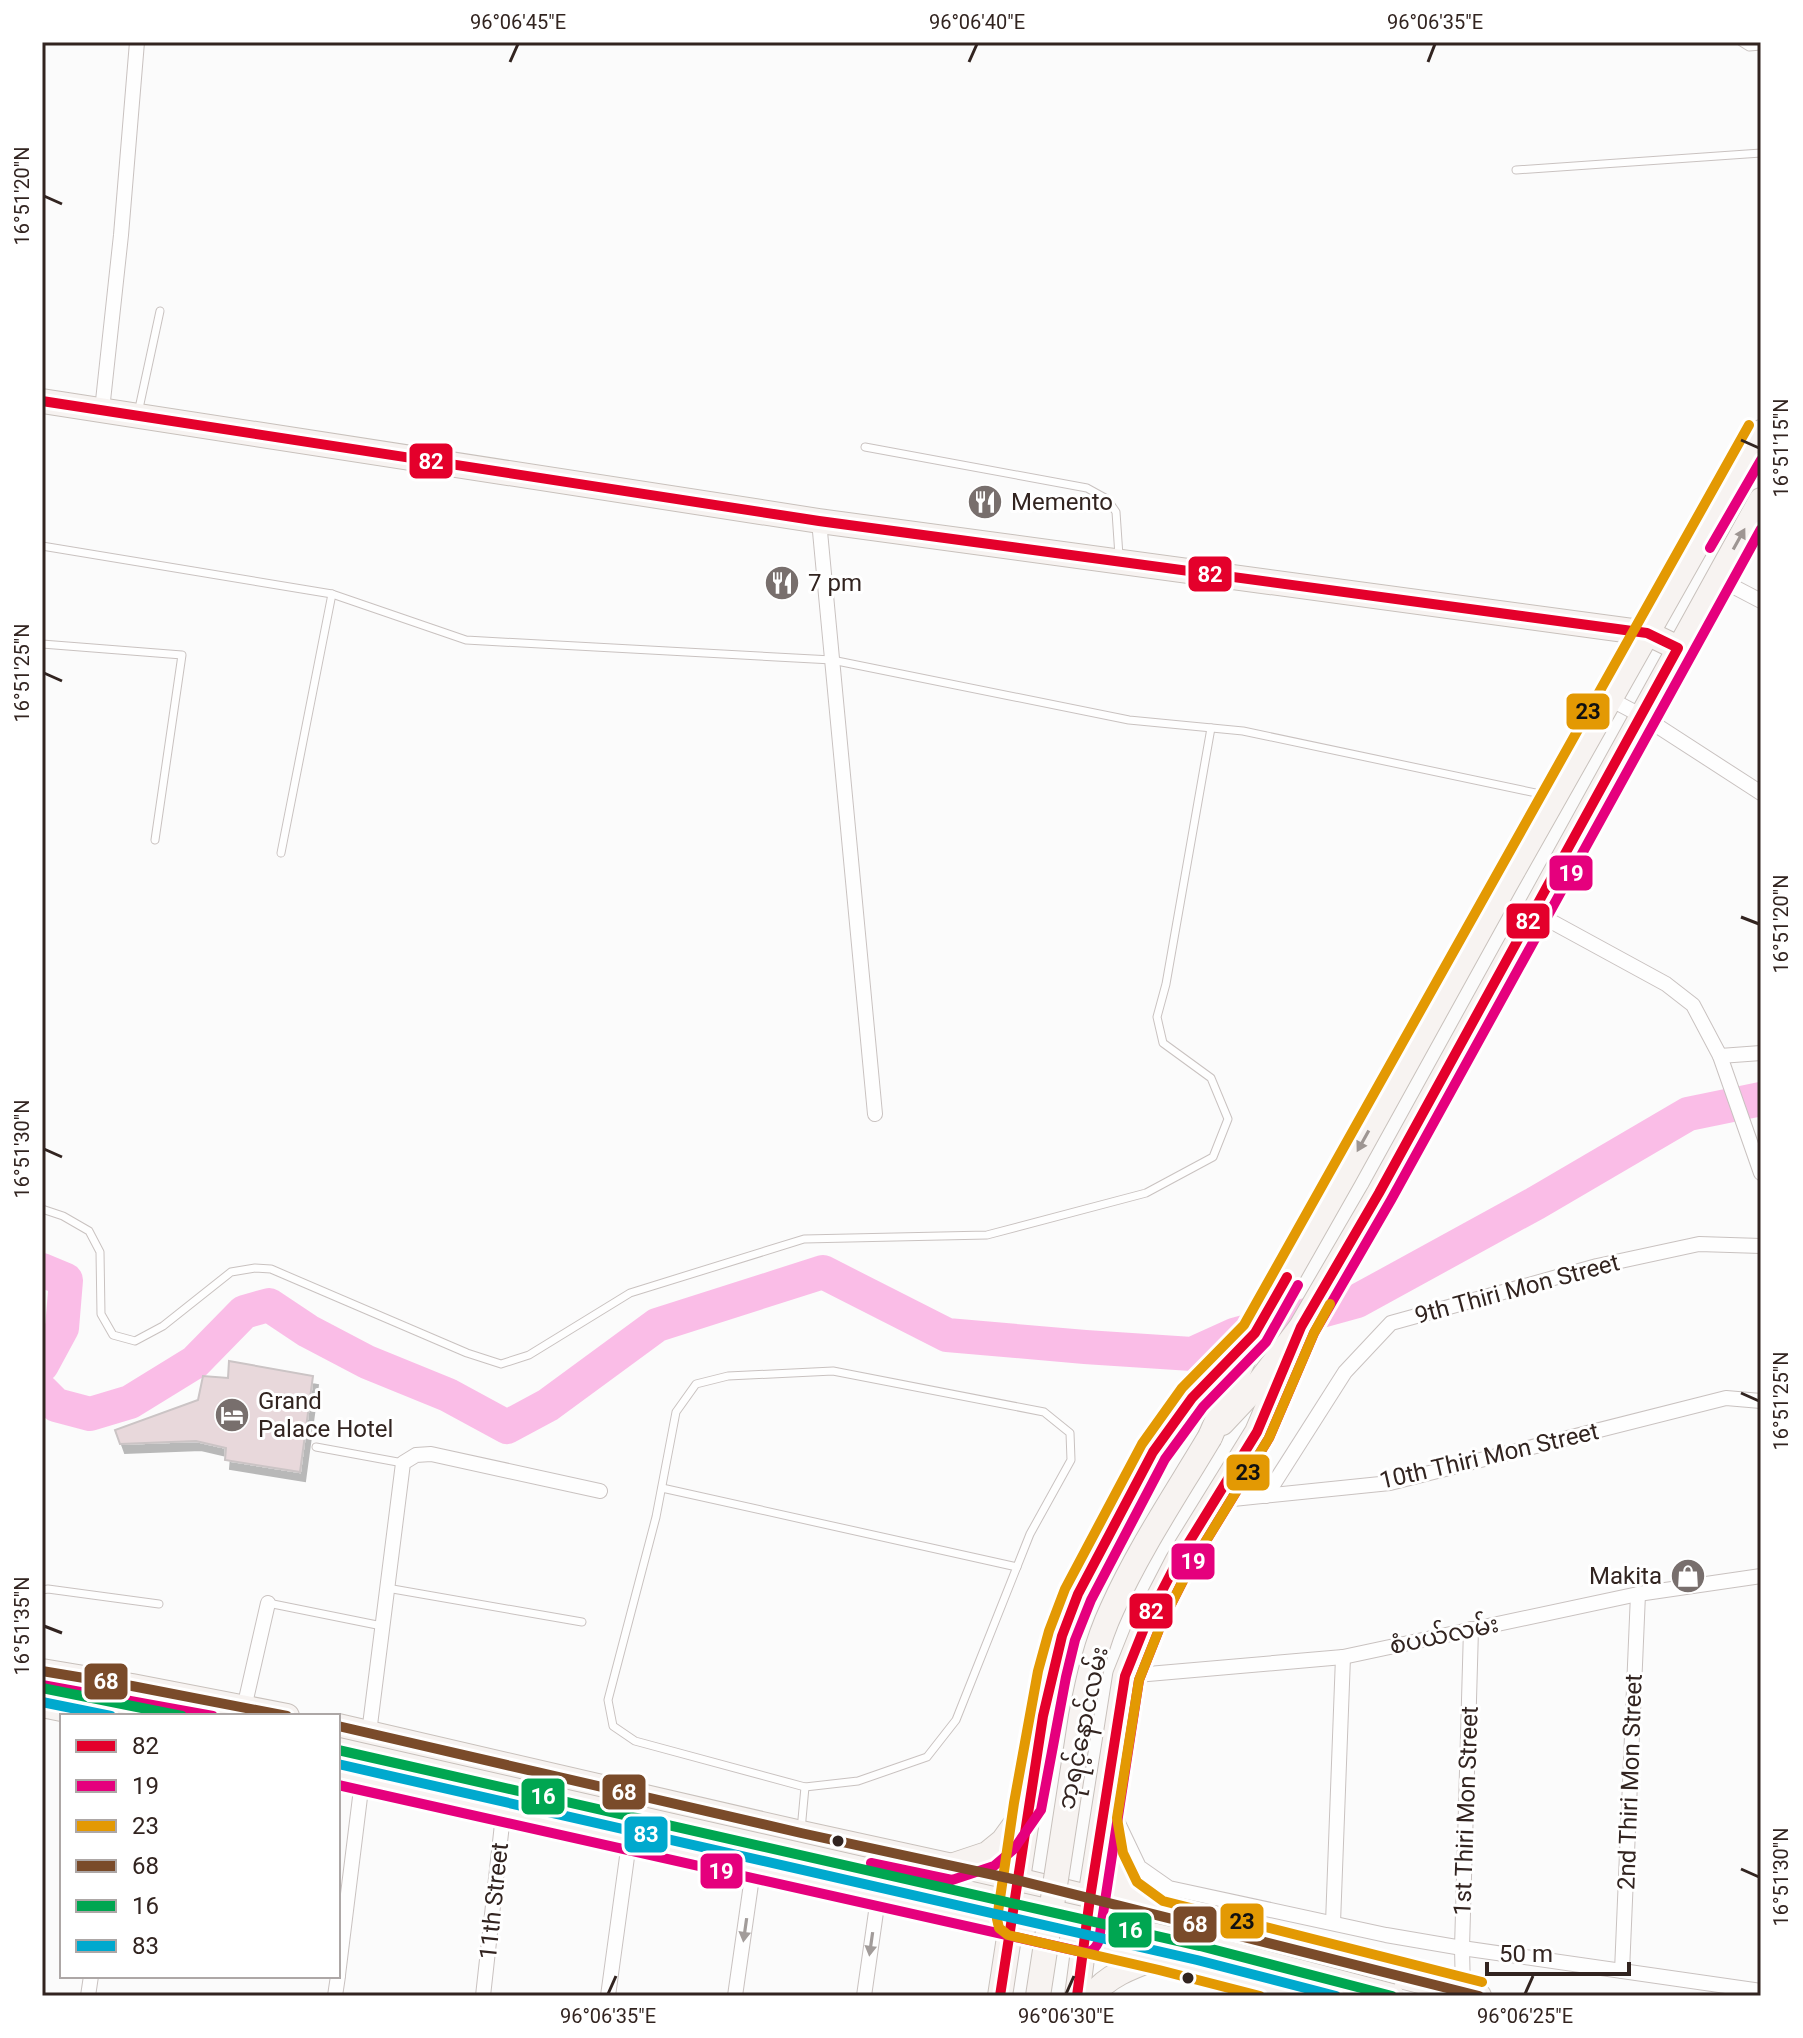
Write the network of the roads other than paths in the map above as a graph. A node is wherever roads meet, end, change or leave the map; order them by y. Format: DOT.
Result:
graph roads {
  1 [pos="137,42"];
  2 [pos="1741,42"];
  3 [pos="1761,46"];
  4 [pos="1761,153"];
  5 [pos="1516,170"];
  6 [pos="160,311"];
  7 [pos="42,401"];
  8 [pos="102,410"];
  9 [pos="137,416"];
  10 [pos="1761,432"];
  11 [pos="865,447"];
  12 [pos="1755,457"];
  13 [pos="1761,500"];
  14 [pos="819,521"];
  15 [pos="42,546"];
  16 [pos="1120,562"];
  17 [pos="1702,571"];
  18 [pos="332,594"];
  19 [pos="1761,601"];
  20 [pos="1647,633"];
  21 [pos="42,644"];
  22 [pos="1678,648"];
  23 [pos="832,660"];
  24 [pos="1610,699"];
  25 [pos="1642,716"];
  26 [pos="1211,728"];
  27 [pos="1559,789"];
  28 [pos="1761,793"];
  29 [pos="1596,800"];
  30 [pos="155,840"];
  31 [pos="281,853"];
  32 [pos="1534,912"];
  33 [pos="1761,1053"];
  34 [pos="1720,1056"];
  35 [pos="875,1114"];
  36 [pos="1761,1173"];
  37 [pos="42,1209"];
  38 [pos="1761,1246"];
  39 [pos="1301,1327"];
  40 [pos="1255,1333"];
  41 [pos="1761,1401"];
  42 [pos="1210,1437"];
  43 [pos="316,1447"];
  44 [pos="403,1463"];
  45 [pos="662,1488"];
  46 [pos="600,1491"];
  47 [pos="1266,1496"];
  48 [pos="1214,1501"];
  49 [pos="1017,1567"];
  50 [pos="1761,1576"];
  51 [pos="387,1588"];
  52 [pos="42,1590"];
  53 [pos="1638,1594"];
  54 [pos="268,1603"];
  55 [pos="159,1604"];
  56 [pos="582,1622"];
  57 [pos="382,1626"];
  58 [pos="1471,1629"];
  59 [pos="1343,1657"];
  60 [pos="42,1671"];
  61 [pos="1125,1676"];
  62 [pos="42,1688"];
  63 [pos="42,1705"];
  64 [pos="244,1708"];
  65 [pos="86,1714"];
  66 [pos="172,1714"];
  67 [pos="276,1714"];
  68 [pos="340,1726"];
  69 [pos="369,1732"];
  70 [pos="340,1750"];
  71 [pos="1110,1770"];
  72 [pos="340,1771"];
  73 [pos="363,1776"];
  74 [pos="805,1787"];
  75 [pos="651,1797"];
  76 [pos="504,1806"];
  77 [pos="1028,1806"];
  78 [pos="1103,1818"];
  79 [pos="801,1833"];
  80 [pos="637,1836"];
  81 [pos="754,1863"];
  82 [pos="951,1866"];
  83 [pos="1017,1880"];
  84 [pos="879,1891"];
  85 [pos="1090,1898"];
  86 [pos="1157,1914"];
  87 [pos="1011,1921"];
  88 [pos="342,1923"];
  89 [pos="1333,1923"];
  90 [pos="1085,1938"];
  91 [pos="1462,1948"];
  92 [pos="340,1950"];
  93 [pos="1162,1956"];
  94 [pos="1622,1971"];
  95 [pos="1761,1991"];
  96 [pos="1287,1992"];
  97 [pos="1471,1994"];
  98 [pos="483,1996"];
  99 [pos="608,1996"];
  100 [pos="735,1996"];
  101 [pos="864,1996"];
  102 [pos="1000,1996"];
  103 [pos="1038,1996"];
  104 [pos="1077,1996"];
  105 [pos="1092,1996"];
  106 [pos="1316,1996"];
  107 [pos="1392,1996"];
  1 -- 8 [label="street"];
  2 -- 3 [label="lane"];
  4 -- 5 [label="lane"];
  6 -- 9 [label="lane"];
  7 -- 8 [label="main road"];
  8 -- 9 [label="main road"];
  9 -- 14 [label="main road"];
  10 -- 12 [label="main road, ဘုရင့်နောင်လမ်း"];
  11 -- 16 [label="lane"];
  12 -- 17 [label="main road, ဘုရင့်နောင်လမ်း"];
  17 -- 13 [label="main road, ဘုရင့်နောင်လမ်း, one-way"];
  14 -- 16 [label="main road"];
  14 -- 23 [label="street"];
  15 -- 18 [label="lane"];
  16 -- 20 [label="main road"];
  17 -- 19 [label="street"];
  17 -- 20 [label="main road, ဘုရင့်နောင်လမ်း"];
  17 -- 22 [label="main road, ဘုရင့်နောင်လမ်း"];
  18 -- 23 [label="lane"];
  18 -- 31 [label="lane"];
  20 -- 22 [label="main road"];
  20 -- 24 [label="main road, ဘုရင့်နောင်လမ်း"];
  21 -- 30 [label="lane"];
  22 -- 25 [label="main road, ဘုရင့်နောင်လမ်း"];
  23 -- 26 [label="lane"];
  23 -- 35 [label="street"];
  24 -- 25 [label="street"];
  24 -- 27 [label="main road, ဘုရင့်နောင်လမ်း"];
  25 -- 28 [label="street"];
  25 -- 29 [label="main road, ဘုရင့်နောင်လမ်း"];
  26 -- 27 [label="lane"];
  26 -- 37 [label="lane"];
  27 -- 29 [label="main road"];
  27 -- 40 [label="main road, ဘုရင့်နောင်လမ်း, one-way"];
  29 -- 32 [label="main road, ဘုရင့်နောင်လမ်း"];
  32 -- 34 [label="street"];
  32 -- 39 [label="main road, ဘုရင့်နောင်လမ်း"];
  33 -- 34 [label="street"];
  34 -- 36 [label="street"];
  38 -- 47 [label="street, 9th Thiri Mon Street"];
  39 -- 42 [label="main road, ဘုရင့်နောင်လမ်း"];
  39 -- 48 [label="main road, ဘုရင့်နောင်လမ်း"];
  40 -- 42 [label="main road, ဘုရင့်နောင်လမ်း"];
  40 -- 77 [label="main road, ဘုရင့်နောင်လမ်း"];
  41 -- 47 [label="street, 10th Thiri Mon Street"];
  42 -- 103 [label="main road, ဘုရင့်နောင်လမ်း, bridge"];
  43 -- 44 [label="lane"];
  44 -- 46 [label="street"];
  44 -- 51 [label="street"];
  45 -- 49 [label="lane"];
  45 -- 49 [label="lane"];
  45 -- 74 [label="lane"];
  47 -- 48 [label="street, 10th Thiri Mon Street"];
  48 -- 61 [label="main road, ဘုရင့်နောင်လမ်း"];
  49 -- 74 [label="lane"];
  50 -- 53 [label="street, စံပယ်လမ်း"];
  51 -- 56 [label="lane"];
  51 -- 57 [label="street"];
  52 -- 55 [label="lane"];
  53 -- 58 [label="street, စံပယ်လမ်း"];
  53 -- 94 [label="street, 2nd Thiri Mon Street"];
  54 -- 57 [label="lane"];
  54 -- 64 [label="street"];
  57 -- 69 [label="street"];
  58 -- 59 [label="street, စံပယ်လမ်း"];
  58 -- 91 [label="street, 1st Thiri Mon Street"];
  59 -- 61 [label="street, စံပယ်လမ်း"];
  59 -- 89 [label="street"];
  60 -- 64 [label="main road"];
  61 -- 71 [label="main road, ဘုရင့်နောင်လမ်း"];
  62 -- 66 [label="main road"];
  63 -- 65 [label="main road"];
  64 -- 67 [label="main road"];
  68 -- 69 [label="main road"];
  69 -- 73 [label="street"];
  69 -- 75 [label="main road"];
  70 -- 107 [label="main road, bridge"];
  71 -- 78 [label="main road, ဘုရင့်နောင်လမ်း"];
  71 -- 89 [label="street"];
  72 -- 73 [label="main road"];
  73 -- 76 [label="main road"];
  73 -- 88 [label="street"];
  74 -- 79 [label="lane"];
  75 -- 79 [label="main road"];
  75 -- 80 [label="main road"];
  76 -- 80 [label="main road"];
  76 -- 98 [label="street, 11th Street"];
  77 -- 82 [label="main road"];
  77 -- 83 [label="main road, ဘုရင့်နောင်လမ်း"];
  78 -- 85 [label="main road, ဘုရင့်နောင်လမ်း"];
  78 -- 86 [label="main road"];
  79 -- 82 [label="main road"];
  80 -- 81 [label="main road"];
  80 -- 99 [label="street"];
  81 -- 84 [label="main road"];
  81 -- 100 [label="street, one-way"];
  82 -- 83 [label="main road"];
  83 -- 85 [label="main road"];
  83 -- 87 [label="main road, ဘုရင့်နောင်လမ်း"];
  84 -- 87 [label="main road"];
  84 -- 101 [label="street, one-way"];
  85 -- 86 [label="main road"];
  85 -- 90 [label="main road, ဘုရင့်နောင်လမ်း"];
  86 -- 97 [label="main road"];
  87 -- 90 [label="main road"];
  87 -- 102 [label="main road, ဘုရင့်နောင်လမ်း"];
  88 -- 92 [label="street"];
  89 -- 91 [label="street"];
  90 -- 93 [label="main road"];
  90 -- 104 [label="main road, ဘုရင့်နောင်လမ်း"];
  91 -- 94 [label="street"];
  91 -- 97 [label="street, 1st Thiri Mon Street"];
  93 -- 96 [label="main road"];
  93 -- 105 [label="main road"];
  94 -- 95 [label="street"];
  96 -- 106 [label="main road"];
}
